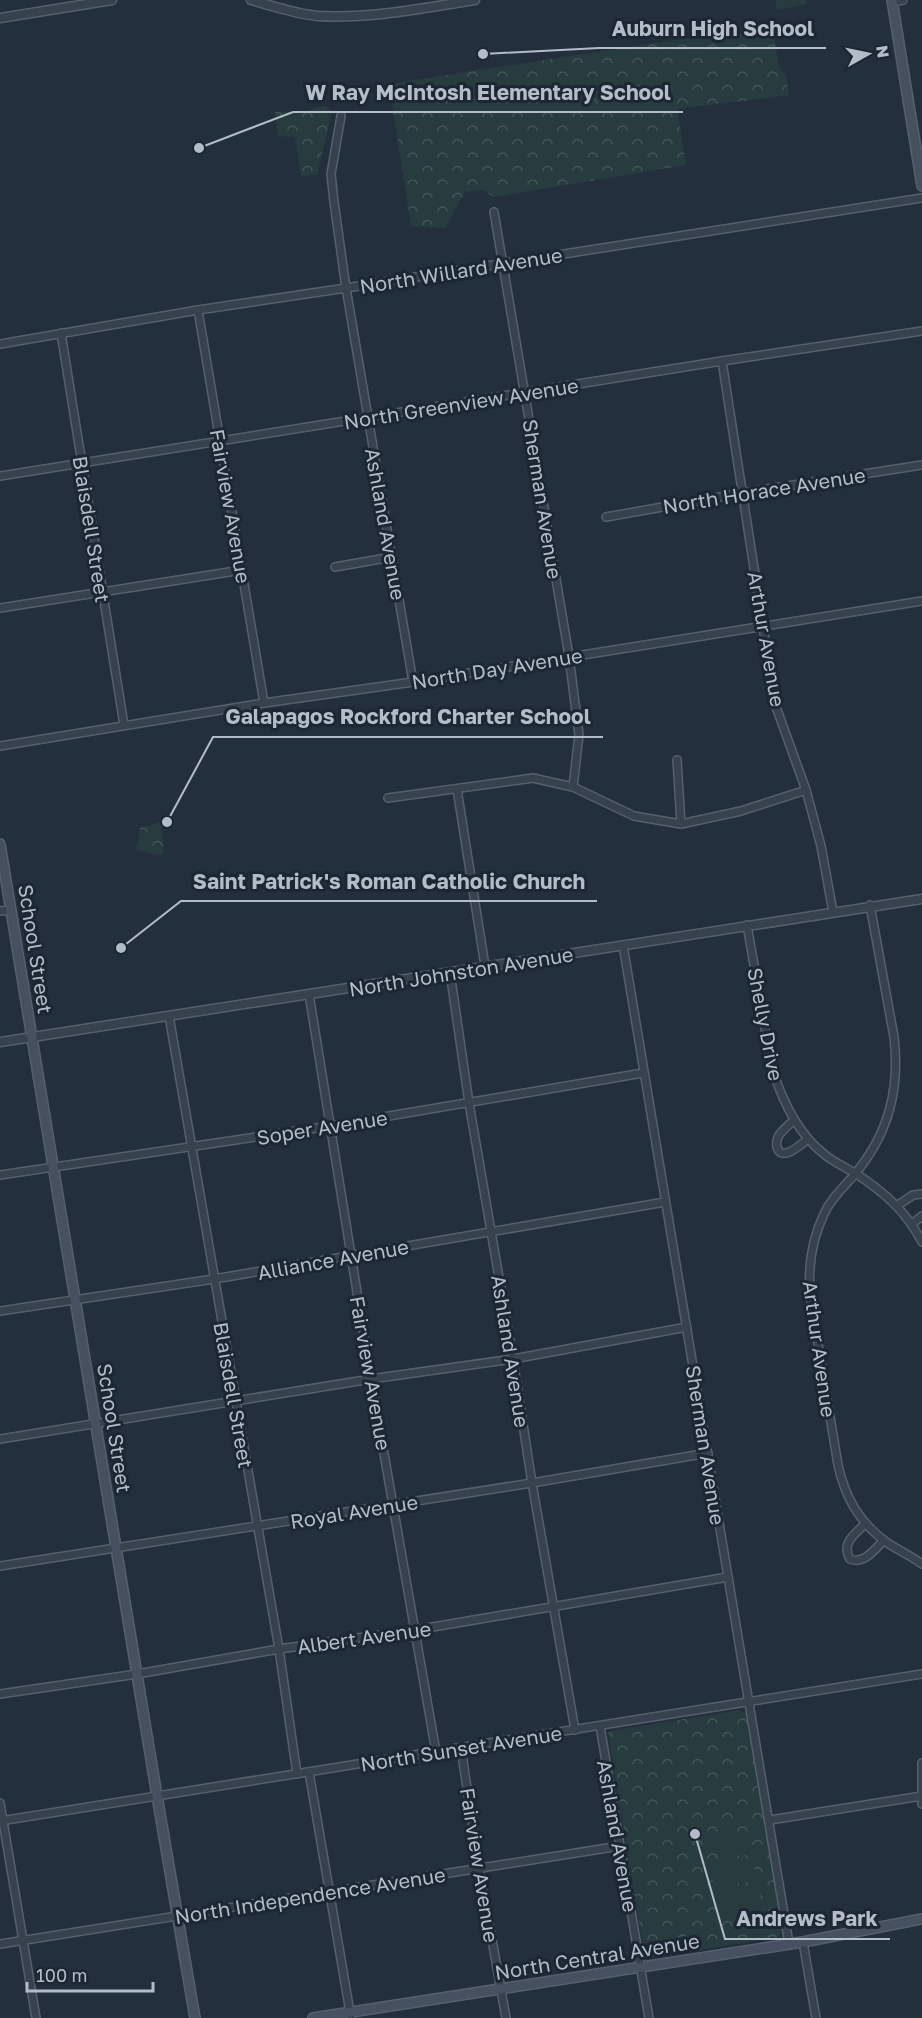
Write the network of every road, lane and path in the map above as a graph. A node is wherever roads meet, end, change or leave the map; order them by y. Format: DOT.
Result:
graph roads {
  1 [pos="112,0"];
  2 [pos="250,0"];
  3 [pos="475,0"];
  4 [pos="903,0"];
  5 [pos="892,1"];
  6 [pos="0,18"];
  7 [pos="341,116"];
  8 [pos="922,186"];
  9 [pos="922,198"];
  10 [pos="494,212"];
  11 [pos="503,264"];
  12 [pos="346,288"];
  13 [pos="198,310"];
  14 [pos="922,331"];
  15 [pos="61,333"];
  16 [pos="0,344"];
  17 [pos="722,360"];
  18 [pos="526,393"];
  19 [pos="368,417"];
  20 [pos="220,440"];
  21 [pos="81,462"];
  22 [pos="922,465"];
  23 [pos="0,476"];
  24 [pos="742,493"];
  25 [pos="606,517"];
  26 [pos="392,557"];
  27 [pos="335,567"];
  28 [pos="242,570"];
  29 [pos="102,592"];
  30 [pos="922,601"];
  31 [pos="0,608"];
  32 [pos="765,625"];
  33 [pos="569,656"];
  34 [pos="413,682"];
  35 [pos="264,703"];
  36 [pos="124,725"];
  37 [pos="0,746"];
  38 [pos="677,760"];
  39 [pos="573,787"];
  40 [pos="457,789"];
  41 [pos="806,790"];
  42 [pos="388,798"];
  43 [pos="681,824"];
  44 [pos="0,844"];
  45 [pos="922,899"];
  46 [pos="870,905"];
  47 [pos="11,910"];
  48 [pos="0,911"];
  49 [pos="833,912"];
  50 [pos="747,925"];
  51 [pos="623,945"];
  52 [pos="485,966"];
  53 [pos="450,972"];
  54 [pos="309,994"];
  55 [pos="169,1016"];
  56 [pos="32,1038"];
  57 [pos="0,1042"];
  58 [pos="643,1073"];
  59 [pos="469,1103"];
  60 [pos="794,1119"];
  61 [pos="330,1126"];
  62 [pos="808,1139"];
  63 [pos="192,1148"];
  64 [pos="53,1167"];
  65 [pos="855,1173"];
  66 [pos="0,1175"];
  67 [pos="922,1194"];
  68 [pos="665,1202"];
  69 [pos="898,1205"];
  70 [pos="922,1216"];
  71 [pos="912,1224"];
  72 [pos="492,1233"];
  73 [pos="922,1242"];
  74 [pos="351,1257"];
  75 [pos="214,1279"];
  76 [pos="76,1300"];
  77 [pos="0,1311"];
  78 [pos="687,1327"];
  79 [pos="513,1359"];
  80 [pos="371,1379"];
  81 [pos="236,1402"];
  82 [pos="95,1424"];
  83 [pos="0,1439"];
  84 [pos="708,1453"];
  85 [pos="532,1483"];
  86 [pos="394,1505"];
  87 [pos="865,1524"];
  88 [pos="257,1526"];
  89 [pos="884,1540"];
  90 [pos="116,1547"];
  91 [pos="922,1564"];
  92 [pos="0,1566"];
  93 [pos="728,1577"];
  94 [pos="554,1606"];
  95 [pos="415,1630"];
  96 [pos="279,1649"];
  97 [pos="137,1674"];
  98 [pos="922,1674"];
  99 [pos="0,1694"];
  100 [pos="748,1702"];
  101 [pos="600,1726"];
  102 [pos="575,1730"];
  103 [pos="461,1748"];
  104 [pos="436,1752"];
  105 [pos="922,1763"];
  106 [pos="309,1772"];
  107 [pos="297,1774"];
  108 [pos="157,1796"];
  109 [pos="922,1799"];
  110 [pos="0,1803"];
  111 [pos="770,1820"];
  112 [pos="1,1821"];
  113 [pos="620,1846"];
  114 [pos="479,1868"];
  115 [pos="329,1892"];
  116 [pos="178,1918"];
  117 [pos="922,1919"];
  118 [pos="23,1940"];
  119 [pos="803,1942"];
  120 [pos="0,1944"];
  121 [pos="789,1944"];
  122 [pos="640,1968"];
  123 [pos="500,1990"];
  124 [pos="351,2015"];
  125 [pos="36,2018"];
  126 [pos="195,2018"];
  127 [pos="313,2018"];
  128 [pos="506,2018"];
  129 [pos="649,2018"];
  130 [pos="816,2018"];
  1 -- 6 [label="street"];
  2 -- 3 [label="street"];
  4 -- 5 [label="street"];
  5 -- 8 [label="main road"];
  7 -- 12 [label="street, Ashland Avenue"];
  9 -- 11 [label="street, North Willard Avenue"];
  10 -- 11 [label="street, Sherman Avenue"];
  11 -- 12 [label="street, North Willard Avenue"];
  11 -- 18 [label="street, Sherman Avenue"];
  12 -- 13 [label="street, North Willard Avenue"];
  12 -- 19 [label="street, Ashland Avenue"];
  13 -- 15 [label="street, North Willard Avenue"];
  13 -- 20 [label="street, Fairview Avenue"];
  14 -- 17 [label="street, North Greenview Avenue"];
  15 -- 16 [label="street, North Willard Avenue"];
  15 -- 21 [label="street, Blaisdell Street"];
  17 -- 18 [label="street, North Greenview Avenue"];
  17 -- 24 [label="street, Arthur Avenue"];
  18 -- 19 [label="street, North Greenview Avenue"];
  18 -- 33 [label="street, Sherman Avenue"];
  19 -- 20 [label="street, North Greenview Avenue"];
  19 -- 26 [label="street, Ashland Avenue"];
  20 -- 21 [label="street, North Greenview Avenue"];
  20 -- 28 [label="street, Fairview Avenue"];
  21 -- 23 [label="street, North Greenview Avenue"];
  21 -- 29 [label="street, Blaisdell Street"];
  22 -- 24 [label="street, North Horace Avenue"];
  24 -- 25 [label="street, North Horace Avenue"];
  24 -- 32 [label="street, Arthur Avenue"];
  26 -- 27 [label="street"];
  26 -- 34 [label="street, Ashland Avenue"];
  28 -- 29 [label="street"];
  28 -- 35 [label="street, Fairview Avenue"];
  29 -- 31 [label="street"];
  29 -- 36 [label="street, Blaisdell Street"];
  30 -- 32 [label="street, North Day Avenue"];
  32 -- 33 [label="street, North Day Avenue"];
  32 -- 41 [label="street, Arthur Avenue"];
  33 -- 34 [label="street, North Day Avenue"];
  33 -- 39 [label="street, Sherman Avenue"];
  34 -- 35 [label="street, North Day Avenue"];
  35 -- 36 [label="street, North Day Avenue"];
  36 -- 37 [label="street, North Day Avenue"];
  38 -- 43 [label="street"];
  39 -- 40 [label="street"];
  39 -- 43 [label="street"];
  40 -- 42 [label="street"];
  40 -- 52 [label="street"];
  41 -- 43 [label="street"];
  41 -- 49 [label="street, Arthur Avenue"];
  44 -- 47 [label="main road, School Street"];
  45 -- 46 [label="street, North Johnston Avenue"];
  46 -- 49 [label="street, North Johnston Avenue"];
  46 -- 65 [label="street, Arthur Avenue"];
  47 -- 48 [label="street"];
  47 -- 56 [label="main road, School Street"];
  49 -- 50 [label="street, North Johnston Avenue"];
  50 -- 51 [label="street, North Johnston Avenue"];
  50 -- 60 [label="street, Shelly Drive"];
  51 -- 52 [label="street, North Johnston Avenue"];
  51 -- 58 [label="street, Sherman Avenue"];
  52 -- 53 [label="street, North Johnston Avenue"];
  53 -- 54 [label="street, North Johnston Avenue"];
  53 -- 59 [label="street, Ashland Avenue"];
  54 -- 55 [label="street, North Johnston Avenue"];
  54 -- 61 [label="street, Fairview Avenue"];
  55 -- 56 [label="street, North Johnston Avenue"];
  55 -- 63 [label="street, Blaisdell Street"];
  56 -- 57 [label="street, North Johnston Avenue"];
  56 -- 64 [label="main road, School Street"];
  58 -- 59 [label="street, Soper Avenue"];
  58 -- 68 [label="street, Sherman Avenue"];
  59 -- 61 [label="street, Soper Avenue"];
  59 -- 72 [label="street, Ashland Avenue"];
  60 -- 62 [label="street, Shelly Drive"];
  60 -- 62 [label="street"];
  61 -- 63 [label="street, Soper Avenue"];
  61 -- 74 [label="street, Fairview Avenue"];
  62 -- 65 [label="street, Shelly Drive"];
  63 -- 64 [label="street, Soper Avenue"];
  63 -- 75 [label="street, Blaisdell Street"];
  64 -- 66 [label="street, Soper Avenue"];
  64 -- 76 [label="main road, School Street"];
  65 -- 69 [label="street, Shelly Drive"];
  65 -- 87 [label="street, Arthur Avenue"];
  67 -- 69 [label="street"];
  68 -- 72 [label="street, Alliance Avenue"];
  68 -- 78 [label="street, Sherman Avenue"];
  69 -- 71 [label="street, Shelly Drive"];
  70 -- 71 [label="street"];
  71 -- 73 [label="street, Shelly Drive"];
  72 -- 74 [label="street, Alliance Avenue"];
  72 -- 79 [label="street, Ashland Avenue"];
  74 -- 75 [label="street, Alliance Avenue"];
  74 -- 80 [label="street, Fairview Avenue"];
  75 -- 76 [label="street, Alliance Avenue"];
  75 -- 81 [label="street, Blaisdell Street"];
  76 -- 77 [label="street, Alliance Avenue"];
  76 -- 82 [label="main road, School Street"];
  78 -- 79 [label="street"];
  78 -- 84 [label="street, Sherman Avenue"];
  79 -- 80 [label="street"];
  79 -- 85 [label="street, Ashland Avenue"];
  80 -- 81 [label="street"];
  80 -- 86 [label="street, Fairview Avenue"];
  81 -- 82 [label="street"];
  81 -- 88 [label="street, Blaisdell Street"];
  82 -- 83 [label="street"];
  82 -- 90 [label="main road, School Street"];
  84 -- 85 [label="street, Royal Avenue"];
  84 -- 93 [label="street, Sherman Avenue"];
  85 -- 86 [label="street, Royal Avenue"];
  85 -- 94 [label="street, Ashland Avenue"];
  86 -- 88 [label="street, Royal Avenue"];
  86 -- 95 [label="street, Fairview Avenue"];
  87 -- 89 [label="street, Arthur Avenue"];
  87 -- 89 [label="street"];
  88 -- 90 [label="street, Royal Avenue"];
  88 -- 96 [label="street, Blaisdell Street"];
  89 -- 91 [label="street, Arthur Avenue"];
  90 -- 92 [label="street, Royal Avenue"];
  90 -- 97 [label="main road, School Street"];
  93 -- 94 [label="street, Albert Avenue"];
  93 -- 100 [label="street, Sherman Avenue"];
  94 -- 95 [label="street, Albert Avenue"];
  94 -- 102 [label="street, Ashland Avenue"];
  95 -- 96 [label="street, Albert Avenue"];
  95 -- 104 [label="street, Fairview Avenue"];
  96 -- 97 [label="street, Albert Avenue"];
  96 -- 107 [label="street, Blaisdell Street"];
  97 -- 99 [label="street, Albert Avenue"];
  97 -- 108 [label="main road, School Street"];
  98 -- 100 [label="street, North Sunset Avenue"];
  100 -- 101 [label="street, North Sunset Avenue"];
  100 -- 111 [label="street, Sherman Avenue"];
  101 -- 102 [label="street, North Sunset Avenue"];
  101 -- 113 [label="street, Ashland Avenue"];
  102 -- 103 [label="street, North Sunset Avenue"];
  103 -- 104 [label="street, North Sunset Avenue"];
  103 -- 114 [label="street, Fairview Avenue"];
  104 -- 106 [label="street, North Sunset Avenue"];
  105 -- 109 [label="street"];
  106 -- 107 [label="street, North Sunset Avenue"];
  106 -- 115 [label="street"];
  107 -- 108 [label="street, North Sunset Avenue"];
  108 -- 112 [label="street, North Sunset Avenue"];
  108 -- 116 [label="main road, School Street"];
  109 -- 111 [label="street"];
  110 -- 112 [label="street"];
  111 -- 121 [label="street, Sherman Avenue"];
  112 -- 118 [label="street"];
  113 -- 114 [label="street, North Independence Avenue"];
  113 -- 122 [label="street, Ashland Avenue"];
  114 -- 115 [label="street, North Independence Avenue"];
  114 -- 123 [label="street, Fairview Avenue"];
  115 -- 116 [label="street, North Independence Avenue"];
  115 -- 124 [label="street"];
  116 -- 118 [label="street, North Independence Avenue"];
  116 -- 126 [label="main road, School Street"];
  117 -- 119 [label="main road, North Central Avenue"];
  118 -- 120 [label="street, North Independence Avenue"];
  118 -- 125 [label="street"];
  119 -- 121 [label="main road, North Central Avenue"];
  119 -- 130 [label="street"];
  121 -- 122 [label="main road, North Central Avenue"];
  122 -- 123 [label="main road, North Central Avenue"];
  122 -- 129 [label="street, Ashland Avenue"];
  123 -- 124 [label="main road, North Central Avenue"];
  123 -- 128 [label="street, Fairview Avenue"];
  124 -- 127 [label="main road, North Central Avenue"];
}
